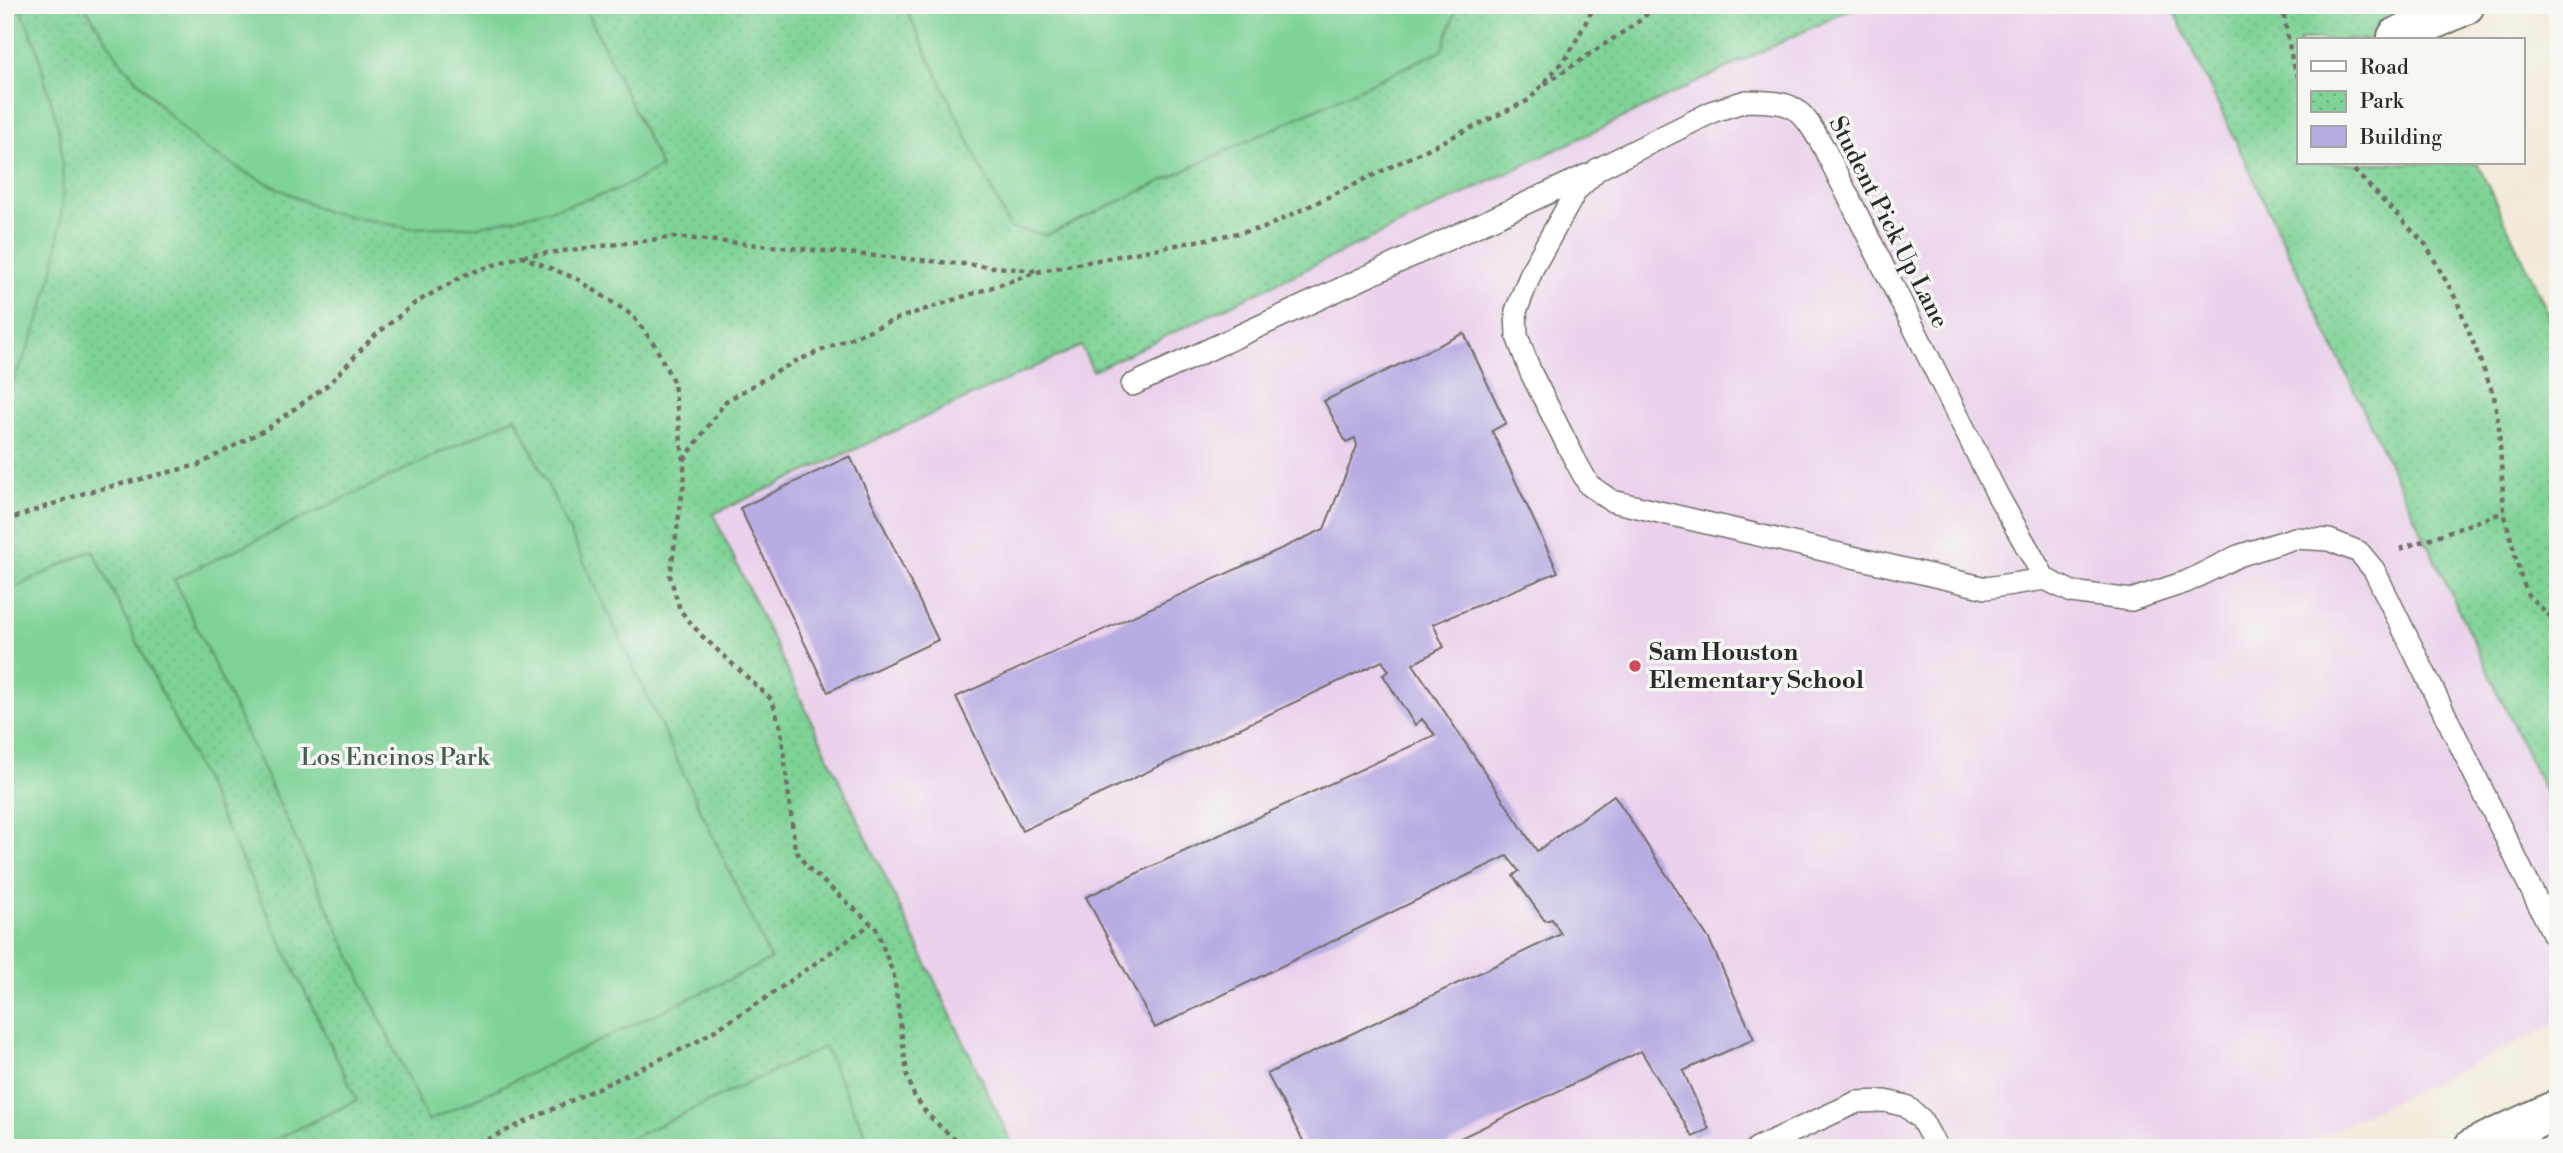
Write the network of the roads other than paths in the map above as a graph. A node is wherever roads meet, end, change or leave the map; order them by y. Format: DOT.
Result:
graph roads {
  1 [pos="2465,5"];
  2 [pos="2397,37"];
  3 [pos="1598,169"];
  4 [pos="1132,385"];
  5 [pos="2045,579"];
  6 [pos="2558,944"];
  7 [pos="2558,1109"];
  8 [pos="1757,1148"];
  9 [pos="1937,1148"];
  10 [pos="2473,1148"];
  1 -- 2 [label="street"];
  3 -- 4 [label="lane"];
  3 -- 5 [label="lane, Student Pick Up Lane"];
  3 -- 5 [label="lane, Student Pick Up Lane"];
  5 -- 6 [label="lane"];
  7 -- 10 [label="street"];
  8 -- 9 [label="lane"];
}
